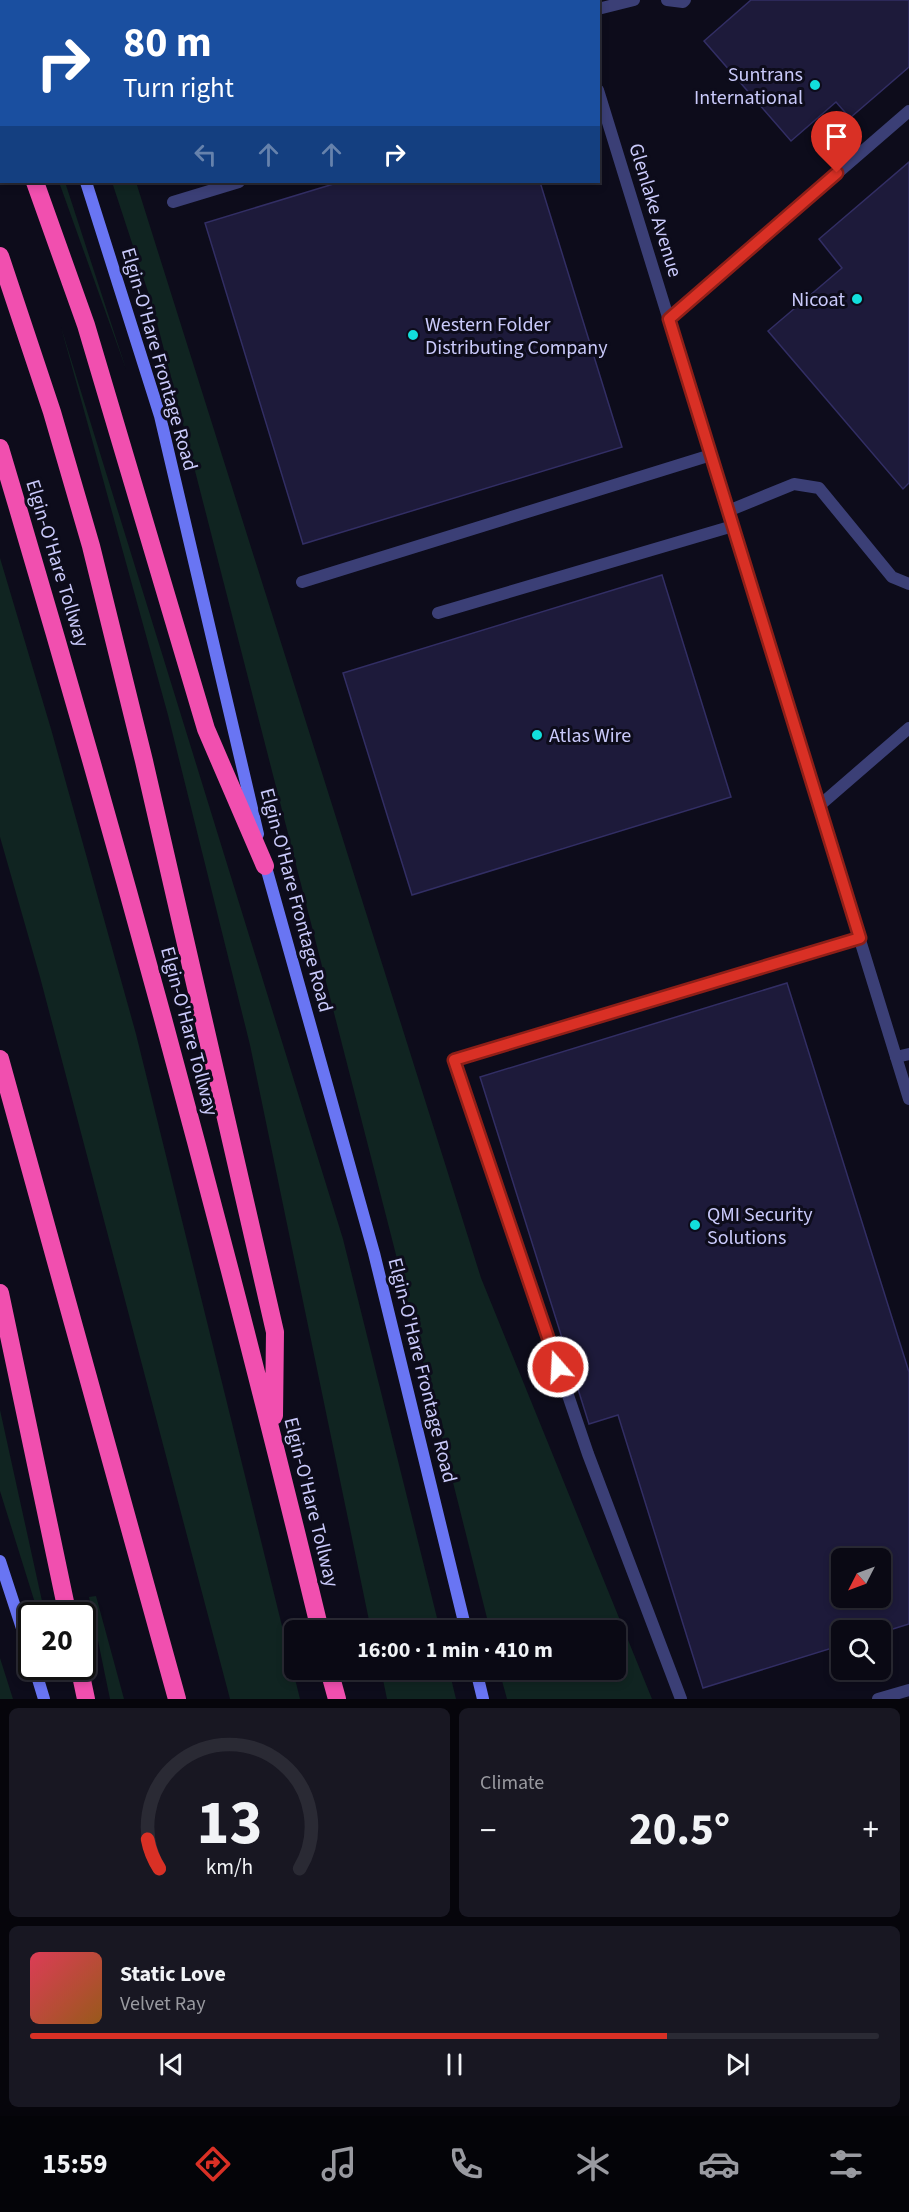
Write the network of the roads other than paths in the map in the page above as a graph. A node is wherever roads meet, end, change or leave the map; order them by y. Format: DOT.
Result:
graph roads {
  1 [pos="634,0"];
  2 [pos="667,0"];
  3 [pos="685,0"];
  4 [pos="600,8"];
  5 [pos="600,96"];
  6 [pos="909,111"];
  7 [pos="35,183"];
  8 [pos="86,183"];
  9 [pos="236,183"];
  10 [pos="173,202"];
  11 [pos="0,256"];
  12 [pos="669,319"];
  13 [pos="0,448"];
  14 [pos="711,455"];
  15 [pos="728,511"];
  16 [pos="733,526"];
  17 [pos="302,582"];
  18 [pos="909,584"];
  19 [pos="438,613"];
  20 [pos="909,728"];
  21 [pos="819,806"];
  22 [pos="265,866"];
  23 [pos="860,938"];
  24 [pos="909,1054"];
  25 [pos="896,1057"];
  26 [pos="0,1059"];
  27 [pos="909,1099"];
  28 [pos="0,1293"];
  29 [pos="274,1442"];
  30 [pos="0,1561"];
  31 [pos="65,1602"];
  32 [pos="18,1616"];
  33 [pos="318,1620"];
  34 [pos="464,1620"];
  35 [pos="38,1680"];
  36 [pos="82,1680"];
  37 [pos="332,1680"];
  38 [pos="478,1680"];
  39 [pos="909,1690"];
  40 [pos="44,1699"];
  41 [pos="87,1699"];
  42 [pos="177,1699"];
  43 [pos="337,1699"];
  44 [pos="483,1699"];
  45 [pos="681,1699"];
  46 [pos="878,1699"];
  1 -- 4 [label="street"];
  2 -- 3 [label="street"];
  5 -- 12 [label="street, Glenlake Avenue"];
  6 -- 12 [label="street"];
  7 -- 22 [label="highway"];
  8 -- 22 [label="main road, Elgin-O'Hare Frontage Road"];
  9 -- 10 [label="street"];
  11 -- 29 [label="highway"];
  12 -- 14 [label="street, Glenlake Avenue"];
  13 -- 29 [label="highway, Elgin-O'Hare Tollway"];
  14 -- 15 [label="street, Glenlake Avenue"];
  14 -- 17 [label="street"];
  15 -- 16 [label="street, Glenlake Avenue"];
  15 -- 18 [label="street"];
  16 -- 19 [label="street"];
  16 -- 21 [label="street, Glenlake Avenue"];
  20 -- 21 [label="street"];
  21 -- 23 [label="street, Glenlake Avenue"];
  22 -- 34 [label="main road, Elgin-O'Hare Frontage Road"];
  23 -- 25 [label="street, Glenlake Avenue"];
  23 -- 45 [label="street"];
  24 -- 25 [label="street"];
  25 -- 27 [label="street, Glenlake Avenue"];
  26 -- 42 [label="highway"];
  28 -- 31 [label="highway"];
  29 -- 33 [label="highway, Elgin-O'Hare Tollway"];
  30 -- 32 [label="main road"];
  35 -- 40 [label="main road"];
  36 -- 41 [label="highway"];
  37 -- 43 [label="highway"];
  38 -- 44 [label="main road"];
  39 -- 46 [label="street"];
}
